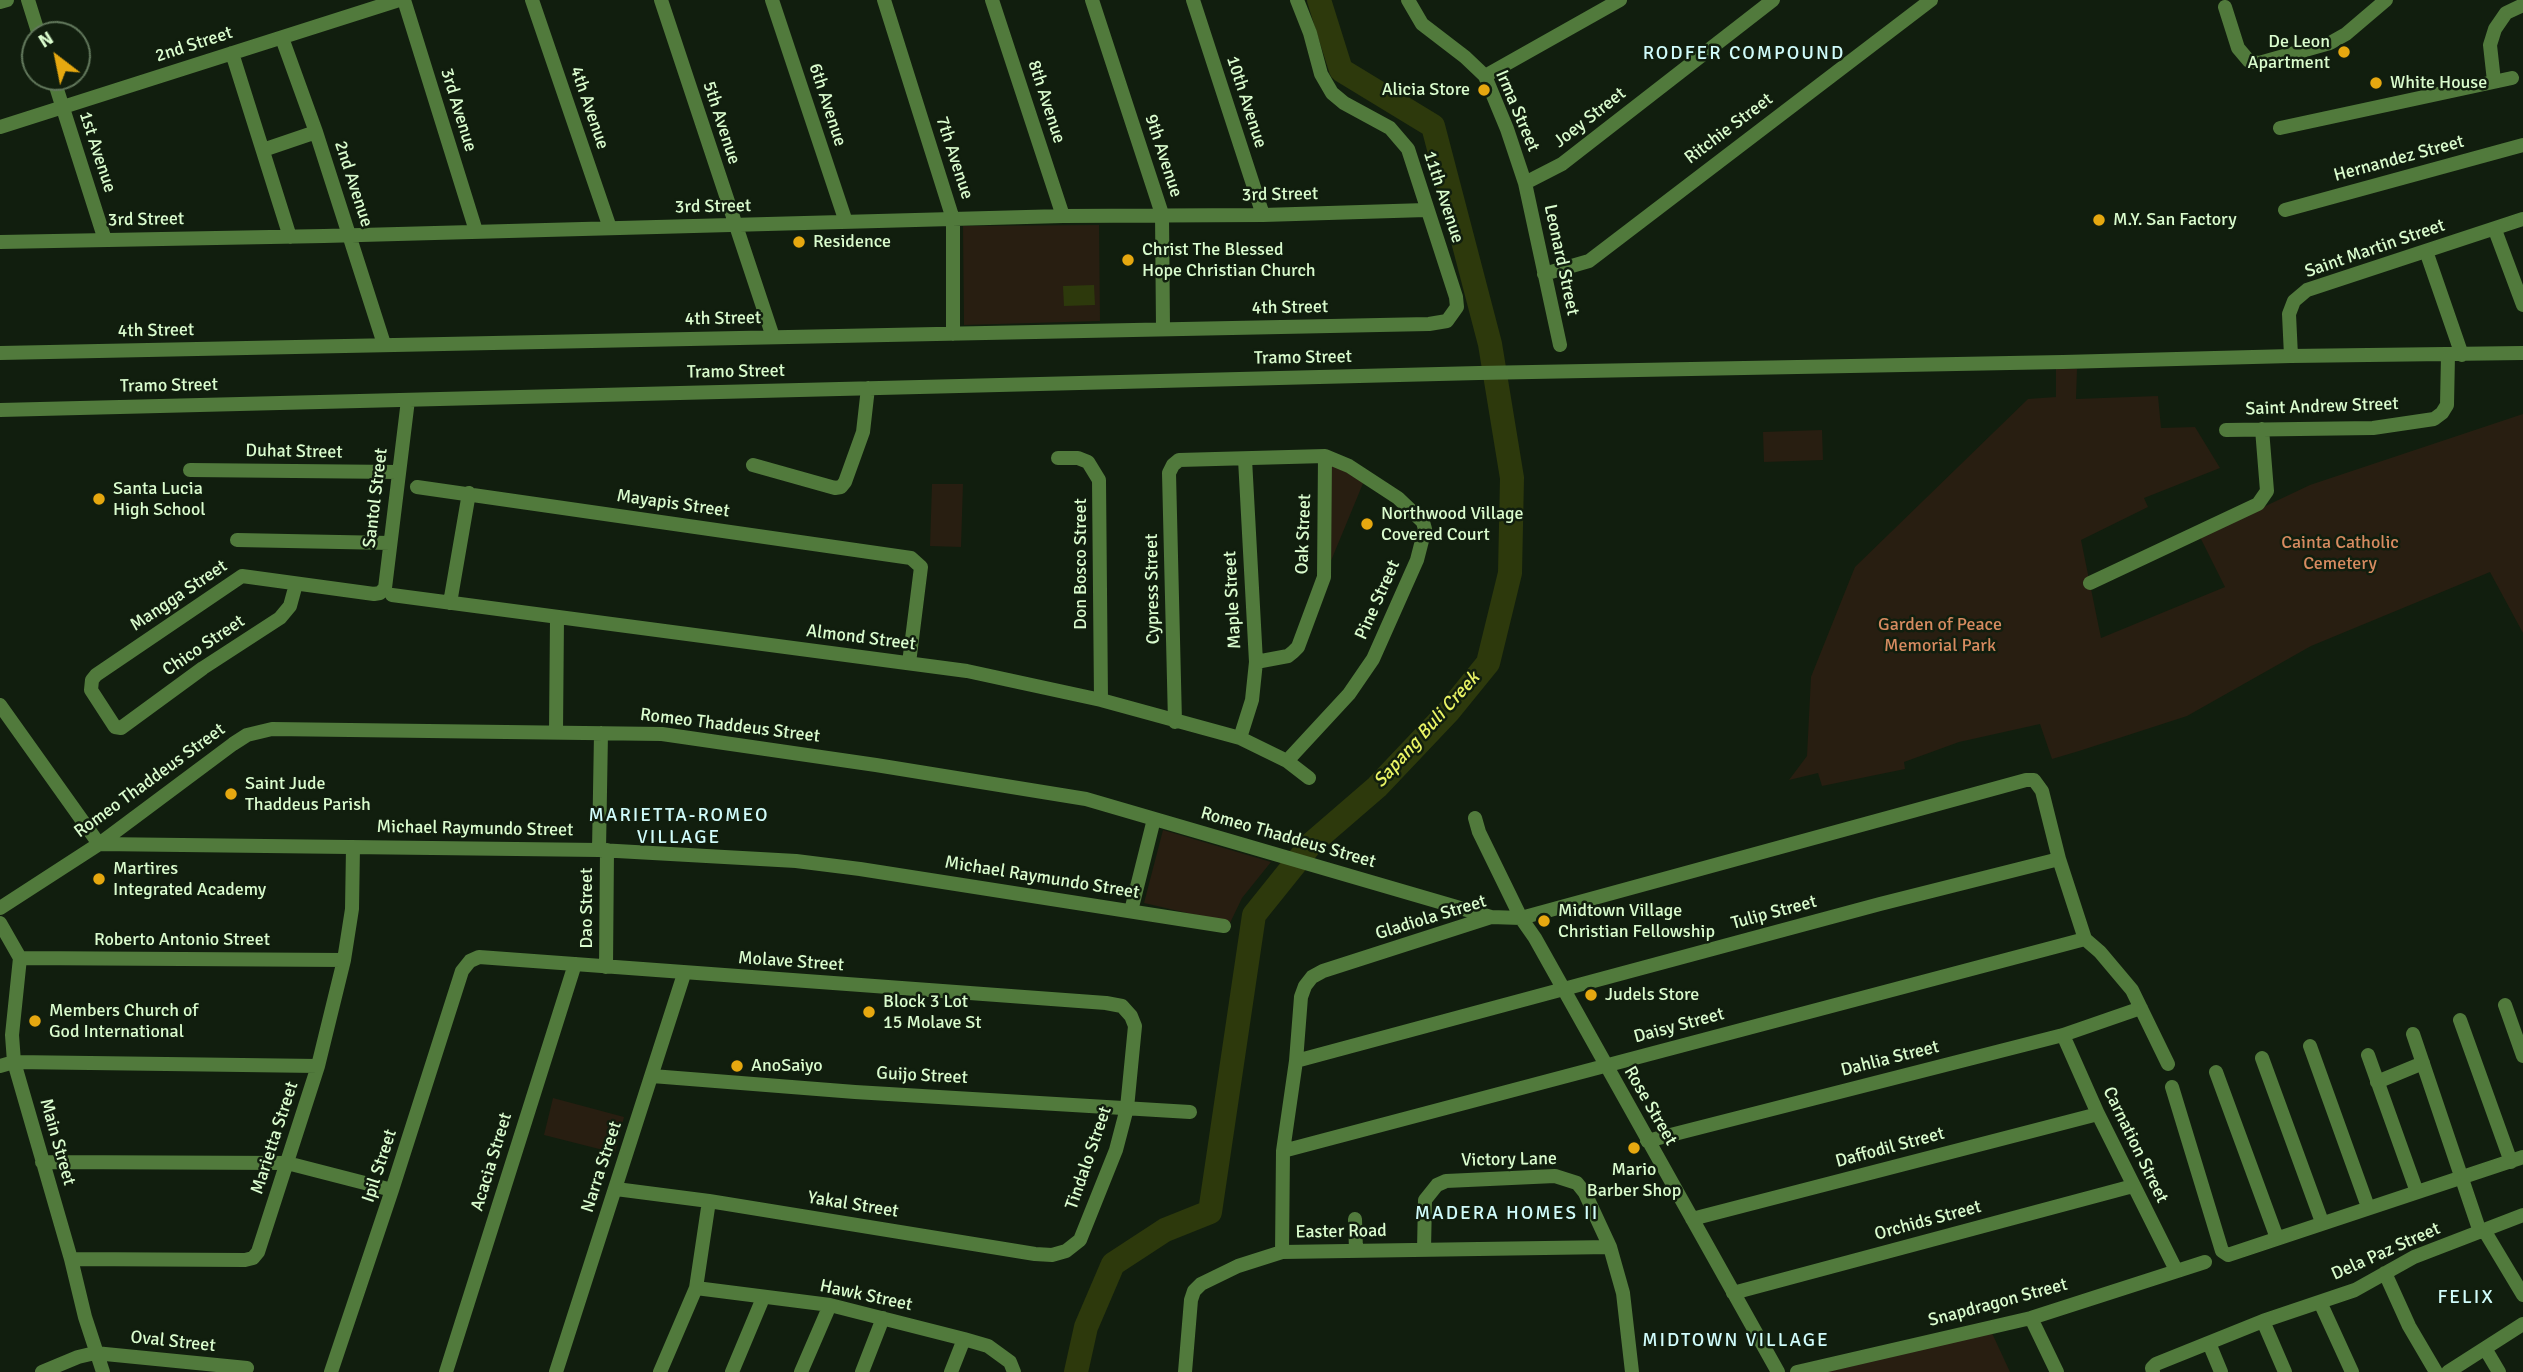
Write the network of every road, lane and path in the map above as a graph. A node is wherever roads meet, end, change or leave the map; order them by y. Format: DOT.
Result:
graph roads {
  1 [pos="7,0"];
  2 [pos="28,0"];
  3 [pos="402,0"];
  4 [pos="532,0"];
  5 [pos="662,0"];
  6 [pos="772,0"];
  7 [pos="884,0"];
  8 [pos="992,0"];
  9 [pos="1092,0"];
  10 [pos="1193,0"];
  11 [pos="1297,0"];
  12 [pos="1408,0"];
  13 [pos="1620,0"];
  14 [pos="1773,0"];
  15 [pos="1931,0"];
  16 [pos="2386,0"];
  17 [pos="0,2"];
  18 [pos="2523,5"];
  19 [pos="2225,7"];
  20 [pos="35,21"];
  21 [pos="282,38"];
  22 [pos="232,53"];
  23 [pos="1485,76"];
  24 [pos="2512,78"];
  25 [pos="2494,80"];
  26 [pos="57,91"];
  27 [pos="62,107"];
  28 [pos="0,127"];
  29 [pos="2280,128"];
  30 [pos="316,132"];
  31 [pos="2523,145"];
  32 [pos="263,150"];
  33 [pos="1525,183"];
  34 [pos="1426,210"];
  35 [pos="2285,210"];
  36 [pos="1162,214"];
  37 [pos="1263,215"];
  38 [pos="1063,216"];
  39 [pos="953,219"];
  40 [pos="2523,219"];
  41 [pos="846,222"];
  42 [pos="734,226"];
  43 [pos="610,228"];
  44 [pos="2495,230"];
  45 [pos="476,232"];
  46 [pos="350,235"];
  47 [pos="290,237"];
  48 [pos="105,240"];
  49 [pos="0,242"];
  50 [pos="2426,251"];
  51 [pos="1544,274"];
  52 [pos="2523,305"];
  53 [pos="1447,321"];
  54 [pos="1163,330"];
  55 [pos="953,334"];
  56 [pos="773,337"];
  57 [pos="384,344"];
  58 [pos="1560,345"];
  59 [pos="0,353"];
  60 [pos="2523,353"];
  61 [pos="2455,355"];
  62 [pos="2291,356"];
  63 [pos="868,388"];
  64 [pos="408,400"];
  65 [pos="0,410"];
  66 [pos="2262,429"];
  67 [pos="2226,430"];
  68 [pos="1325,456"];
  69 [pos="1058,458"];
  70 [pos="1245,459"];
  71 [pos="1180,460"];
  72 [pos="753,465"];
  73 [pos="190,470"];
  74 [pos="398,472"];
  75 [pos="417,487"];
  76 [pos="469,493"];
  77 [pos="237,540"];
  78 [pos="390,543"];
  79 [pos="2090,583"];
  80 [pos="296,584"];
  81 [pos="374,594"];
  82 [pos="392,595"];
  83 [pos="450,603"];
  84 [pos="557,618"];
  85 [pos="1256,662"];
  86 [pos="909,663"];
  87 [pos="1101,700"];
  88 [pos="0,705"];
  89 [pos="1175,722"];
  90 [pos="118,729"];
  91 [pos="556,732"];
  92 [pos="601,733"];
  93 [pos="1240,738"];
  94 [pos="1287,761"];
  95 [pos="1309,778"];
  96 [pos="1475,818"];
  97 [pos="1154,819"];
  98 [pos="99,844"];
  99 [pos="353,847"];
  100 [pos="603,850"];
  101 [pos="2059,859"];
  102 [pos="0,908"];
  103 [pos="1131,911"];
  104 [pos="1491,917"];
  105 [pos="1521,918"];
  106 [pos="0,922"];
  107 [pos="1224,926"];
  108 [pos="2085,939"];
  109 [pos="20,958"];
  110 [pos="344,960"];
  111 [pos="575,964"];
  112 [pos="606,967"];
  113 [pos="462,971"];
  114 [pos="684,974"];
  115 [pos="1562,988"];
  116 [pos="1122,1006"];
  117 [pos="2505,1006"];
  118 [pos="2141,1009"];
  119 [pos="2460,1020"];
  120 [pos="2413,1034"];
  121 [pos="2063,1035"];
  122 [pos="2310,1046"];
  123 [pos="2368,1055"];
  124 [pos="2523,1056"];
  125 [pos="2262,1058"];
  126 [pos="1296,1062"];
  127 [pos="2423,1063"];
  128 [pos="7,1064"];
  129 [pos="2168,1064"];
  130 [pos="1604,1065"];
  131 [pos="318,1066"];
  132 [pos="2216,1072"];
  133 [pos="652,1076"];
  134 [pos="2377,1082"];
  135 [pos="2172,1087"];
  136 [pos="1127,1108"];
  137 [pos="1190,1112"];
  138 [pos="2098,1114"];
  139 [pos="1647,1141"];
  140 [pos="1283,1151"];
  141 [pos="2517,1160"];
  142 [pos="42,1162"];
  143 [pos="287,1163"];
  144 [pos="2461,1178"];
  145 [pos="2133,1186"];
  146 [pos="616,1189"];
  147 [pos="393,1190"];
  148 [pos="2417,1192"];
  149 [pos="709,1200"];
  150 [pos="2368,1207"];
  151 [pos="2523,1215"];
  152 [pos="1355,1219"];
  153 [pos="1692,1219"];
  154 [pos="2322,1222"];
  155 [pos="2482,1231"];
  156 [pos="2277,1238"];
  157 [pos="1080,1240"];
  158 [pos="1610,1247"];
  159 [pos="1356,1250"];
  160 [pos="1424,1250"];
  161 [pos="1282,1252"];
  162 [pos="71,1259"];
  163 [pos="2205,1262"];
  164 [pos="2176,1270"];
  165 [pos="2385,1273"];
  166 [pos="696,1288"];
  167 [pos="1733,1293"];
  168 [pos="2523,1295"];
  169 [pos="763,1298"];
  170 [pos="2320,1302"];
  171 [pos="830,1305"];
  172 [pos="883,1318"];
  173 [pos="2031,1318"];
  174 [pos="2263,1321"];
  175 [pos="2523,1324"];
  176 [pos="964,1339"];
  177 [pos="2209,1343"];
  178 [pos="2486,1350"];
  179 [pos="95,1353"];
  180 [pos="247,1368"];
  181 [pos="42,1372"];
  182 [pos="103,1372"];
  183 [pos="331,1372"];
  184 [pos="446,1372"];
  185 [pos="556,1372"];
  186 [pos="660,1372"];
  187 [pos="732,1372"];
  188 [pos="801,1372"];
  189 [pos="862,1372"];
  190 [pos="951,1372"];
  191 [pos="1014,1372"];
  192 [pos="1185,1372"];
  193 [pos="1632,1372"];
  194 [pos="1778,1372"];
  195 [pos="1797,1372"];
  196 [pos="2057,1372"];
  197 [pos="2153,1372"];
  198 [pos="2221,1372"];
  199 [pos="2284,1372"];
  200 [pos="2352,1372"];
  201 [pos="2436,1372"];
  202 [pos="2448,1372"];
  203 [pos="2499,1372"];
  1 -- 17 [label="street"];
  2 -- 20 [label="street"];
  3 -- 21 [label="street, 2nd Street"];
  3 -- 45 [label="street, 3rd Avenue"];
  4 -- 43 [label="street, 4th Avenue"];
  5 -- 42 [label="street, 5th Avenue"];
  6 -- 41 [label="street, 6th Avenue"];
  7 -- 39 [label="street, 7th Avenue"];
  8 -- 38 [label="street, 8th Avenue"];
  9 -- 36 [label="street, 9th Avenue"];
  10 -- 37 [label="street, 10th Avenue"];
  11 -- 34 [label="street, 11th Avenue"];
  12 -- 23 [label="street, Irma Street"];
  13 -- 23 [label="street"];
  14 -- 33 [label="street, Joey Street"];
  15 -- 51 [label="street, Ritchie Street"];
  16 -- 19 [label="street"];
  18 -- 25 [label="street"];
  21 -- 22 [label="street, 2nd Street"];
  21 -- 30 [label="street, 2nd Avenue"];
  22 -- 27 [label="street, 2nd Street"];
  22 -- 32 [label="street"];
  23 -- 33 [label="street, Irma Street"];
  24 -- 25 [label="street"];
  25 -- 29 [label="street"];
  26 -- 27 [label="street, 1st Avenue"];
  27 -- 28 [label="street, 2nd Street"];
  27 -- 48 [label="street, 1st Avenue"];
  30 -- 32 [label="street"];
  30 -- 46 [label="street, 2nd Avenue"];
  31 -- 35 [label="street, Hernandez Street"];
  32 -- 47 [label="street"];
  33 -- 51 [label="street, Leonard Street"];
  34 -- 37 [label="street, 3rd Street"];
  34 -- 53 [label="street, 11th Avenue"];
  36 -- 37 [label="street, 3rd Street"];
  36 -- 38 [label="street, 3rd Street"];
  36 -- 54 [label="street, 9th Avenue"];
  38 -- 39 [label="street, 3rd Street"];
  39 -- 41 [label="street, 3rd Street"];
  39 -- 55 [label="street, 7th Avenue"];
  40 -- 44 [label="street, Saint Martin Street"];
  41 -- 42 [label="street, 3rd Street"];
  42 -- 43 [label="street, 3rd Street"];
  42 -- 56 [label="street, 5th Avenue"];
  43 -- 45 [label="street, 3rd Street"];
  44 -- 50 [label="street, Saint Martin Street"];
  44 -- 52 [label="street"];
  45 -- 46 [label="street, 3rd Street"];
  46 -- 47 [label="street, 3rd Street"];
  46 -- 57 [label="street, 2nd Avenue"];
  47 -- 48 [label="street, 3rd Street"];
  48 -- 49 [label="street, 3rd Street"];
  50 -- 61 [label="street"];
  50 -- 62 [label="street, Saint Martin Street"];
  51 -- 58 [label="street, Leonard Street"];
  53 -- 54 [label="street, 4th Street"];
  54 -- 55 [label="street, 4th Street"];
  55 -- 56 [label="street, 4th Street"];
  56 -- 57 [label="street, 4th Street"];
  57 -- 59 [label="street, 4th Street"];
  60 -- 61 [label="street, Tramo Street"];
  61 -- 62 [label="street, Tramo Street"];
  61 -- 66 [label="street, Saint Andrew Street"];
  62 -- 63 [label="street, Tramo Street"];
  63 -- 64 [label="street, Tramo Street"];
  63 -- 72 [label="street"];
  64 -- 65 [label="street, Tramo Street"];
  64 -- 74 [label="street, Santol Street"];
  66 -- 67 [label="street, Saint Andrew Street"];
  66 -- 79 [label="street"];
  68 -- 70 [label="street, Pine Street"];
  68 -- 85 [label="street, Oak Street"];
  68 -- 94 [label="street, Pine Street"];
  69 -- 87 [label="street, Don Bosco Street"];
  70 -- 71 [label="street, Pine Street"];
  70 -- 85 [label="street, Maple Street"];
  71 -- 89 [label="street, Cypress Street"];
  73 -- 74 [label="street, Duhat Street"];
  74 -- 78 [label="street, Santol Street"];
  75 -- 76 [label="street, Mayapis Street"];
  76 -- 83 [label="street"];
  76 -- 86 [label="street, Mayapis Street"];
  77 -- 78 [label="street"];
  78 -- 81 [label="street, Santol Street"];
  80 -- 81 [label="street, Mangga Street"];
  80 -- 90 [label="street, Chico Street"];
  80 -- 90 [label="street, Mangga Street"];
  82 -- 83 [label="street, Almond Street"];
  83 -- 84 [label="street, Almond Street"];
  84 -- 86 [label="street, Almond Street"];
  84 -- 91 [label="street"];
  85 -- 93 [label="street, Maple Street"];
  86 -- 87 [label="street, Almond Street"];
  87 -- 89 [label="street, Almond Street"];
  88 -- 98 [label="street"];
  89 -- 93 [label="street, Almond Street"];
  91 -- 92 [label="street, Romeo Thaddeus Street"];
  91 -- 98 [label="street, Romeo Thaddeus Street"];
  92 -- 97 [label="street, Romeo Thaddeus Street"];
  92 -- 100 [label="street, Dao Street"];
  93 -- 94 [label="street, Almond Street"];
  94 -- 95 [label="street, Almond Street"];
  96 -- 105 [label="street, Rose Street"];
  97 -- 103 [label="street"];
  97 -- 104 [label="street, Romeo Thaddeus Street"];
  98 -- 99 [label="street, Michael Raymundo Street"];
  98 -- 102 [label="street, Romeo Thaddeus Street"];
  99 -- 100 [label="street, Michael Raymundo Street"];
  99 -- 110 [label="street, Marietta Street"];
  100 -- 103 [label="street, Michael Raymundo Street"];
  100 -- 112 [label="street, Dao Street"];
  101 -- 105 [label="street, Gladiola Street"];
  101 -- 108 [label="street"];
  101 -- 115 [label="street, Tulip Street"];
  103 -- 107 [label="street, Michael Raymundo Street"];
  104 -- 105 [label="street, Gladiola Street"];
  104 -- 126 [label="street, Gladiola Street"];
  105 -- 115 [label="street, Rose Street"];
  106 -- 109 [label="street"];
  108 -- 118 [label="street"];
  108 -- 130 [label="street, Daisy Street"];
  109 -- 110 [label="street, Roberto Antonio Street"];
  109 -- 128 [label="street, Main Street"];
  110 -- 131 [label="street, Marietta Street"];
  111 -- 112 [label="street, Molave Street"];
  111 -- 113 [label="street, Molave Street"];
  111 -- 184 [label="street, Acacia Street"];
  112 -- 114 [label="street, Molave Street"];
  113 -- 147 [label="street, Ipil Street"];
  114 -- 116 [label="street, Molave Street"];
  114 -- 133 [label="street, Narra Street"];
  115 -- 126 [label="street, Tulip Street"];
  115 -- 130 [label="street, Rose Street"];
  116 -- 136 [label="street, Tindalo Street"];
  117 -- 124 [label="street"];
  118 -- 121 [label="street, Dahlia Street"];
  118 -- 129 [label="street"];
  119 -- 141 [label="street"];
  120 -- 127 [label="street"];
  121 -- 138 [label="street, Carnation Street"];
  121 -- 139 [label="street, Dahlia Street"];
  122 -- 150 [label="street"];
  123 -- 134 [label="street"];
  125 -- 154 [label="street"];
  126 -- 140 [label="street, Gladiola Street"];
  127 -- 134 [label="street"];
  127 -- 144 [label="street"];
  128 -- 131 [label="street"];
  128 -- 142 [label="street, Main Street"];
  130 -- 139 [label="street, Rose Street"];
  130 -- 140 [label="street, Daisy Street"];
  131 -- 143 [label="street, Marietta Street"];
  132 -- 156 [label="street"];
  133 -- 136 [label="street, Guijo Street"];
  133 -- 146 [label="street, Narra Street"];
  134 -- 148 [label="street"];
  135 -- 156 [label="street"];
  136 -- 137 [label="street, Guijo Street"];
  136 -- 157 [label="street, Tindalo Street"];
  138 -- 145 [label="street, Carnation Street"];
  138 -- 153 [label="street, Daffodil Street"];
  139 -- 153 [label="street, Rose Street"];
  140 -- 161 [label="street, Gladiola Street"];
  141 -- 144 [label="street"];
  142 -- 143 [label="street"];
  142 -- 162 [label="street, Main Street"];
  143 -- 147 [label="street"];
  143 -- 162 [label="street, Marietta Street"];
  144 -- 148 [label="street"];
  144 -- 155 [label="street"];
  145 -- 164 [label="street, Carnation Street"];
  145 -- 167 [label="street, Orchids Street"];
  146 -- 149 [label="street, Yakal Street"];
  146 -- 185 [label="street, Narra Street"];
  147 -- 183 [label="street, Ipil Street"];
  148 -- 150 [label="street"];
  149 -- 157 [label="street, Yakal Street"];
  149 -- 166 [label="street"];
  150 -- 154 [label="street"];
  151 -- 155 [label="street, Dela Paz Street"];
  152 -- 159 [label="street"];
  153 -- 167 [label="street, Rose Street"];
  154 -- 156 [label="street"];
  155 -- 165 [label="street, Dela Paz Street"];
  155 -- 168 [label="street"];
  158 -- 160 [label="street, Easter Road"];
  158 -- 160 [label="street, Victory Lane"];
  158 -- 193 [label="street, Victory Lane"];
  159 -- 160 [label="street, Easter Road"];
  159 -- 161 [label="street, Easter Road"];
  161 -- 192 [label="street"];
  162 -- 179 [label="street, Main Street"];
  163 -- 164 [label="street, Snapdragon Street"];
  164 -- 173 [label="street, Snapdragon Street"];
  165 -- 170 [label="street, Dela Paz Street"];
  165 -- 201 [label="street"];
  166 -- 169 [label="street, Hawk Street"];
  166 -- 186 [label="street"];
  167 -- 194 [label="street, Rose Street"];
  169 -- 171 [label="street, Hawk Street"];
  169 -- 187 [label="street"];
  170 -- 174 [label="street, Dela Paz Street"];
  170 -- 200 [label="street"];
  171 -- 172 [label="street, Hawk Street"];
  171 -- 188 [label="street"];
  172 -- 176 [label="street, Hawk Street"];
  172 -- 189 [label="street"];
  173 -- 195 [label="street, Snapdragon Street"];
  173 -- 196 [label="street"];
  174 -- 177 [label="street, Dela Paz Street"];
  174 -- 199 [label="street"];
  175 -- 178 [label="street"];
  176 -- 190 [label="street"];
  176 -- 191 [label="street, Hawk Street"];
  177 -- 197 [label="street, Dela Paz Street"];
  177 -- 198 [label="street"];
  178 -- 202 [label="street"];
  178 -- 203 [label="street"];
  179 -- 180 [label="street, Oval Street"];
  179 -- 181 [label="street"];
  179 -- 182 [label="street, Main Street"];
}
